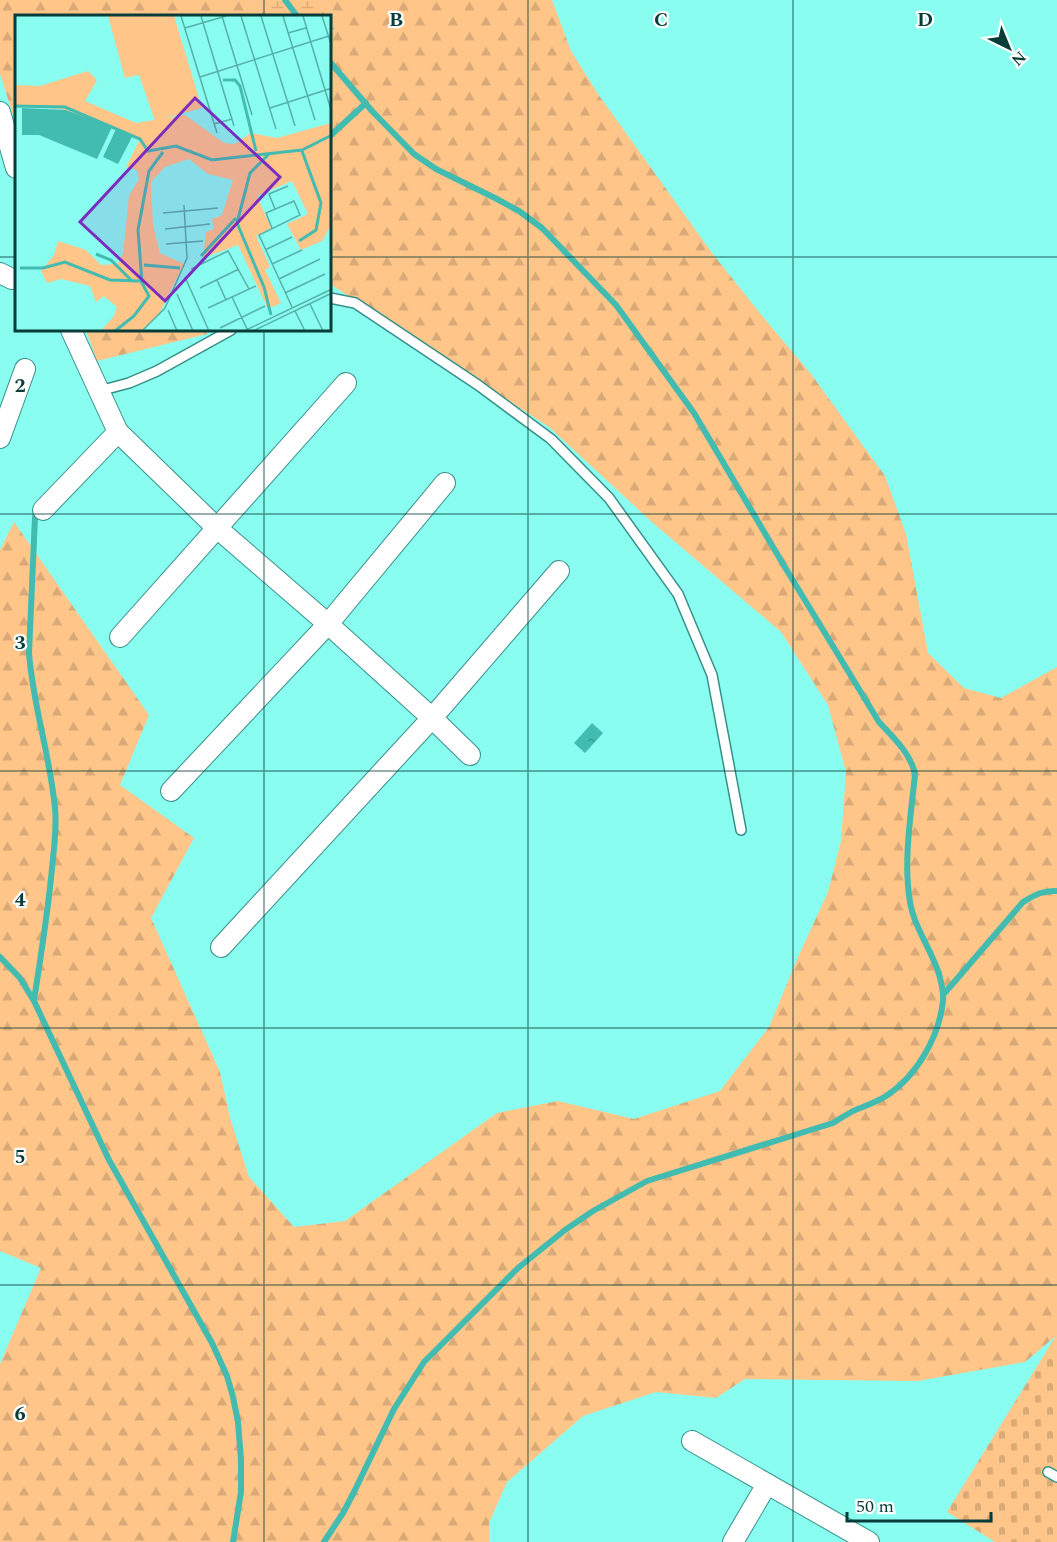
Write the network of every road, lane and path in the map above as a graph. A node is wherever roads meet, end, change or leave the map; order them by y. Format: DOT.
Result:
graph roads {
  1 [pos="0,112"];
  2 [pos="15,164"];
  3 [pos="332,298"];
  4 [pos="72,332"];
  5 [pos="227,332"];
  6 [pos="25,369"];
  7 [pos="346,383"];
  8 [pos="99,391"];
  9 [pos="118,432"];
  10 [pos="0,438"];
  11 [pos="445,483"];
  12 [pos="44,510"];
  13 [pos="217,528"];
  14 [pos="559,570"];
  15 [pos="328,624"];
  16 [pos="120,637"];
  17 [pos="432,718"];
  18 [pos="470,755"];
  19 [pos="171,791"];
  20 [pos="741,830"];
  21 [pos="221,947"];
  22 [pos="692,1441"];
  23 [pos="1048,1473"];
  24 [pos="1057,1478"];
  25 [pos="767,1484"];
  26 [pos="733,1542"];
  27 [pos="869,1542"];
  1 -- 2 [label="street"];
  3 -- 20 [label="lane"];
  4 -- 8 [label="street"];
  5 -- 8 [label="lane"];
  6 -- 10 [label="street"];
  7 -- 13 [label="street"];
  8 -- 9 [label="street"];
  9 -- 12 [label="street"];
  9 -- 13 [label="street"];
  11 -- 15 [label="street"];
  13 -- 15 [label="street"];
  13 -- 16 [label="street"];
  14 -- 17 [label="street"];
  15 -- 17 [label="street"];
  15 -- 19 [label="street"];
  17 -- 18 [label="street"];
  17 -- 21 [label="street"];
  22 -- 25 [label="street"];
  23 -- 24 [label="lane"];
  25 -- 26 [label="street"];
  25 -- 27 [label="street"];
}
